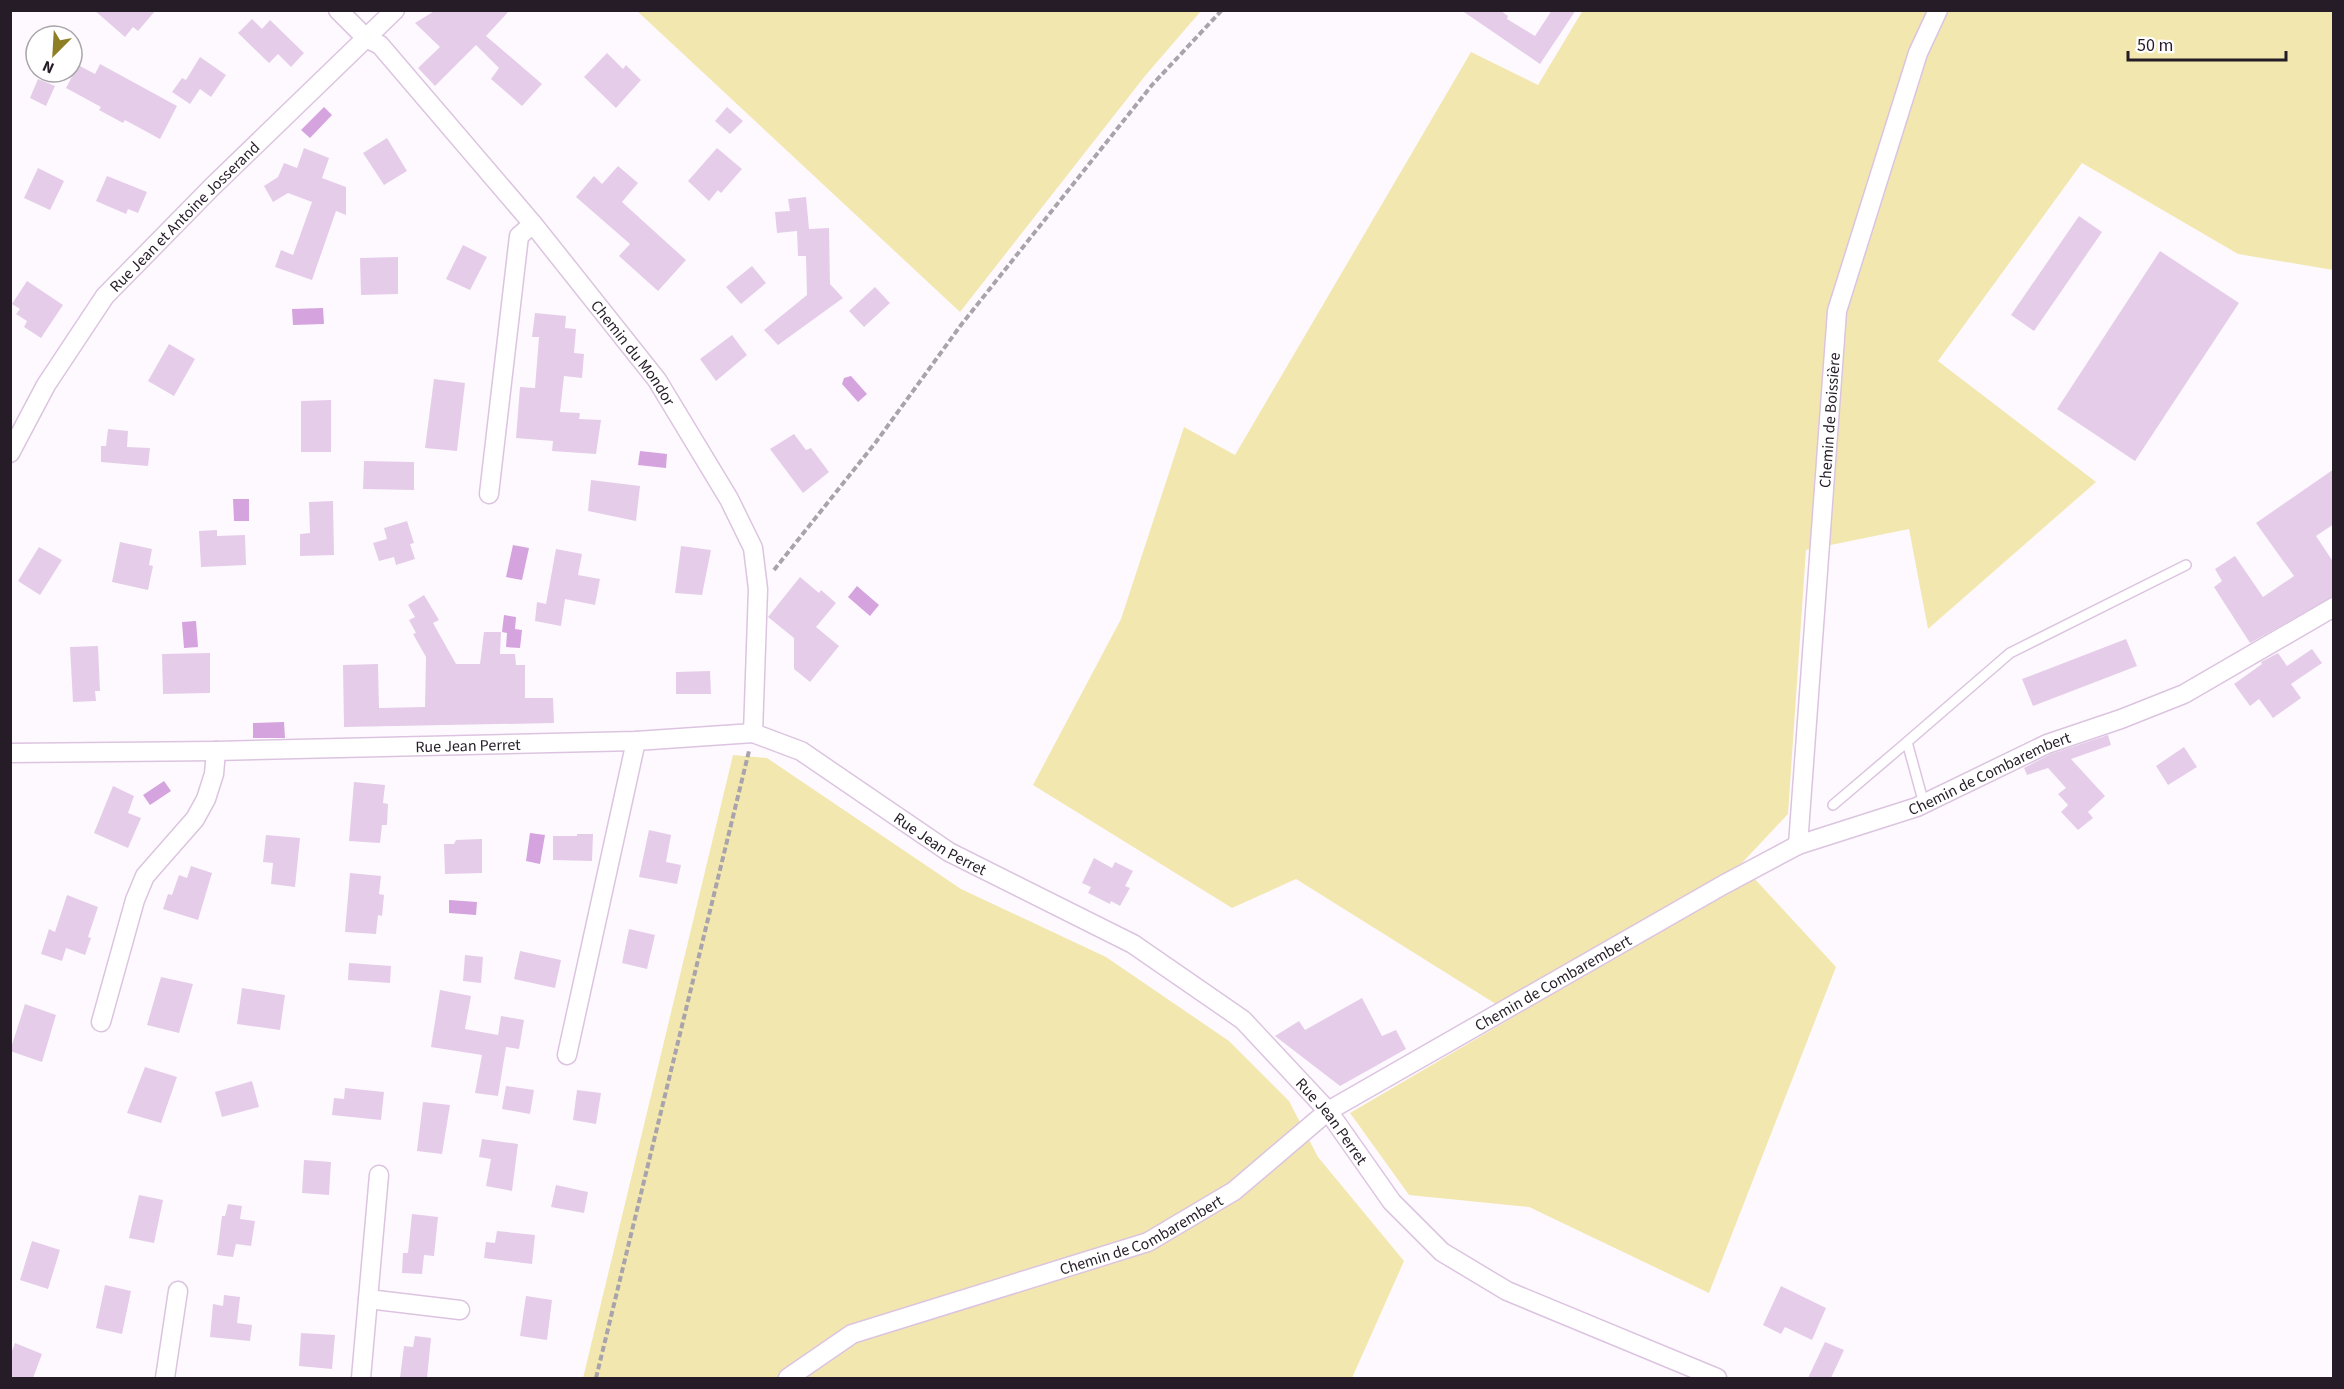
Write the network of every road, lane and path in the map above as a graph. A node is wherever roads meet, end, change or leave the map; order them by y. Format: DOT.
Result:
graph roads {
  1 [pos="338,10"];
  2 [pos="395,10"];
  3 [pos="1222,10"];
  4 [pos="1938,10"];
  5 [pos="366,38"];
  6 [pos="533,224"];
  7 [pos="10,453"];
  8 [pos="489,494"];
  9 [pos="2186,565"];
  10 [pos="758,589"];
  11 [pos="2334,607"];
  12 [pos="753,733"];
  13 [pos="636,741"];
  14 [pos="1906,742"];
  15 [pos="216,751"];
  16 [pos="10,753"];
  17 [pos="1924,804"];
  18 [pos="1833,805"];
  19 [pos="1798,845"];
  20 [pos="101,1022"];
  21 [pos="567,1055"];
  22 [pos="1328,1111"];
  23 [pos="379,1175"];
  24 [pos="178,1290"];
  25 [pos="368,1299"];
  26 [pos="460,1310"];
  27 [pos="165,1378"];
  28 [pos="361,1378"];
  29 [pos="596,1378"];
  30 [pos="788,1378"];
  31 [pos="1717,1378"];
  1 -- 5 [label="street, Chemin du Mondor"];
  2 -- 5 [label="street, Rue Jean et Antoine Josserand"];
  3 -- 10 [label="path"];
  4 -- 19 [label="street, Chemin de Boissière"];
  5 -- 6 [label="street, Chemin du Mondor"];
  5 -- 7 [label="street, Rue Jean et Antoine Josserand"];
  6 -- 8 [label="street"];
  6 -- 10 [label="street, Chemin du Mondor"];
  9 -- 14 [label="lane"];
  10 -- 12 [label="street, Chemin du Mondor"];
  11 -- 17 [label="street, Chemin de Combarembert"];
  12 -- 13 [label="street, Rue Jean Perret"];
  12 -- 22 [label="street, Rue Jean Perret"];
  12 -- 29 [label="path"];
  13 -- 15 [label="street, Rue Jean Perret"];
  13 -- 21 [label="street"];
  14 -- 17 [label="lane"];
  14 -- 18 [label="lane"];
  15 -- 16 [label="street, Rue Jean Perret"];
  15 -- 20 [label="street"];
  17 -- 19 [label="street, Chemin de Combarembert"];
  19 -- 22 [label="street, Chemin de Combarembert"];
  22 -- 30 [label="street, Chemin de Combarembert"];
  22 -- 31 [label="street, Rue Jean Perret"];
  23 -- 25 [label="street"];
  24 -- 27 [label="street"];
  25 -- 26 [label="street"];
  25 -- 28 [label="street"];
}
